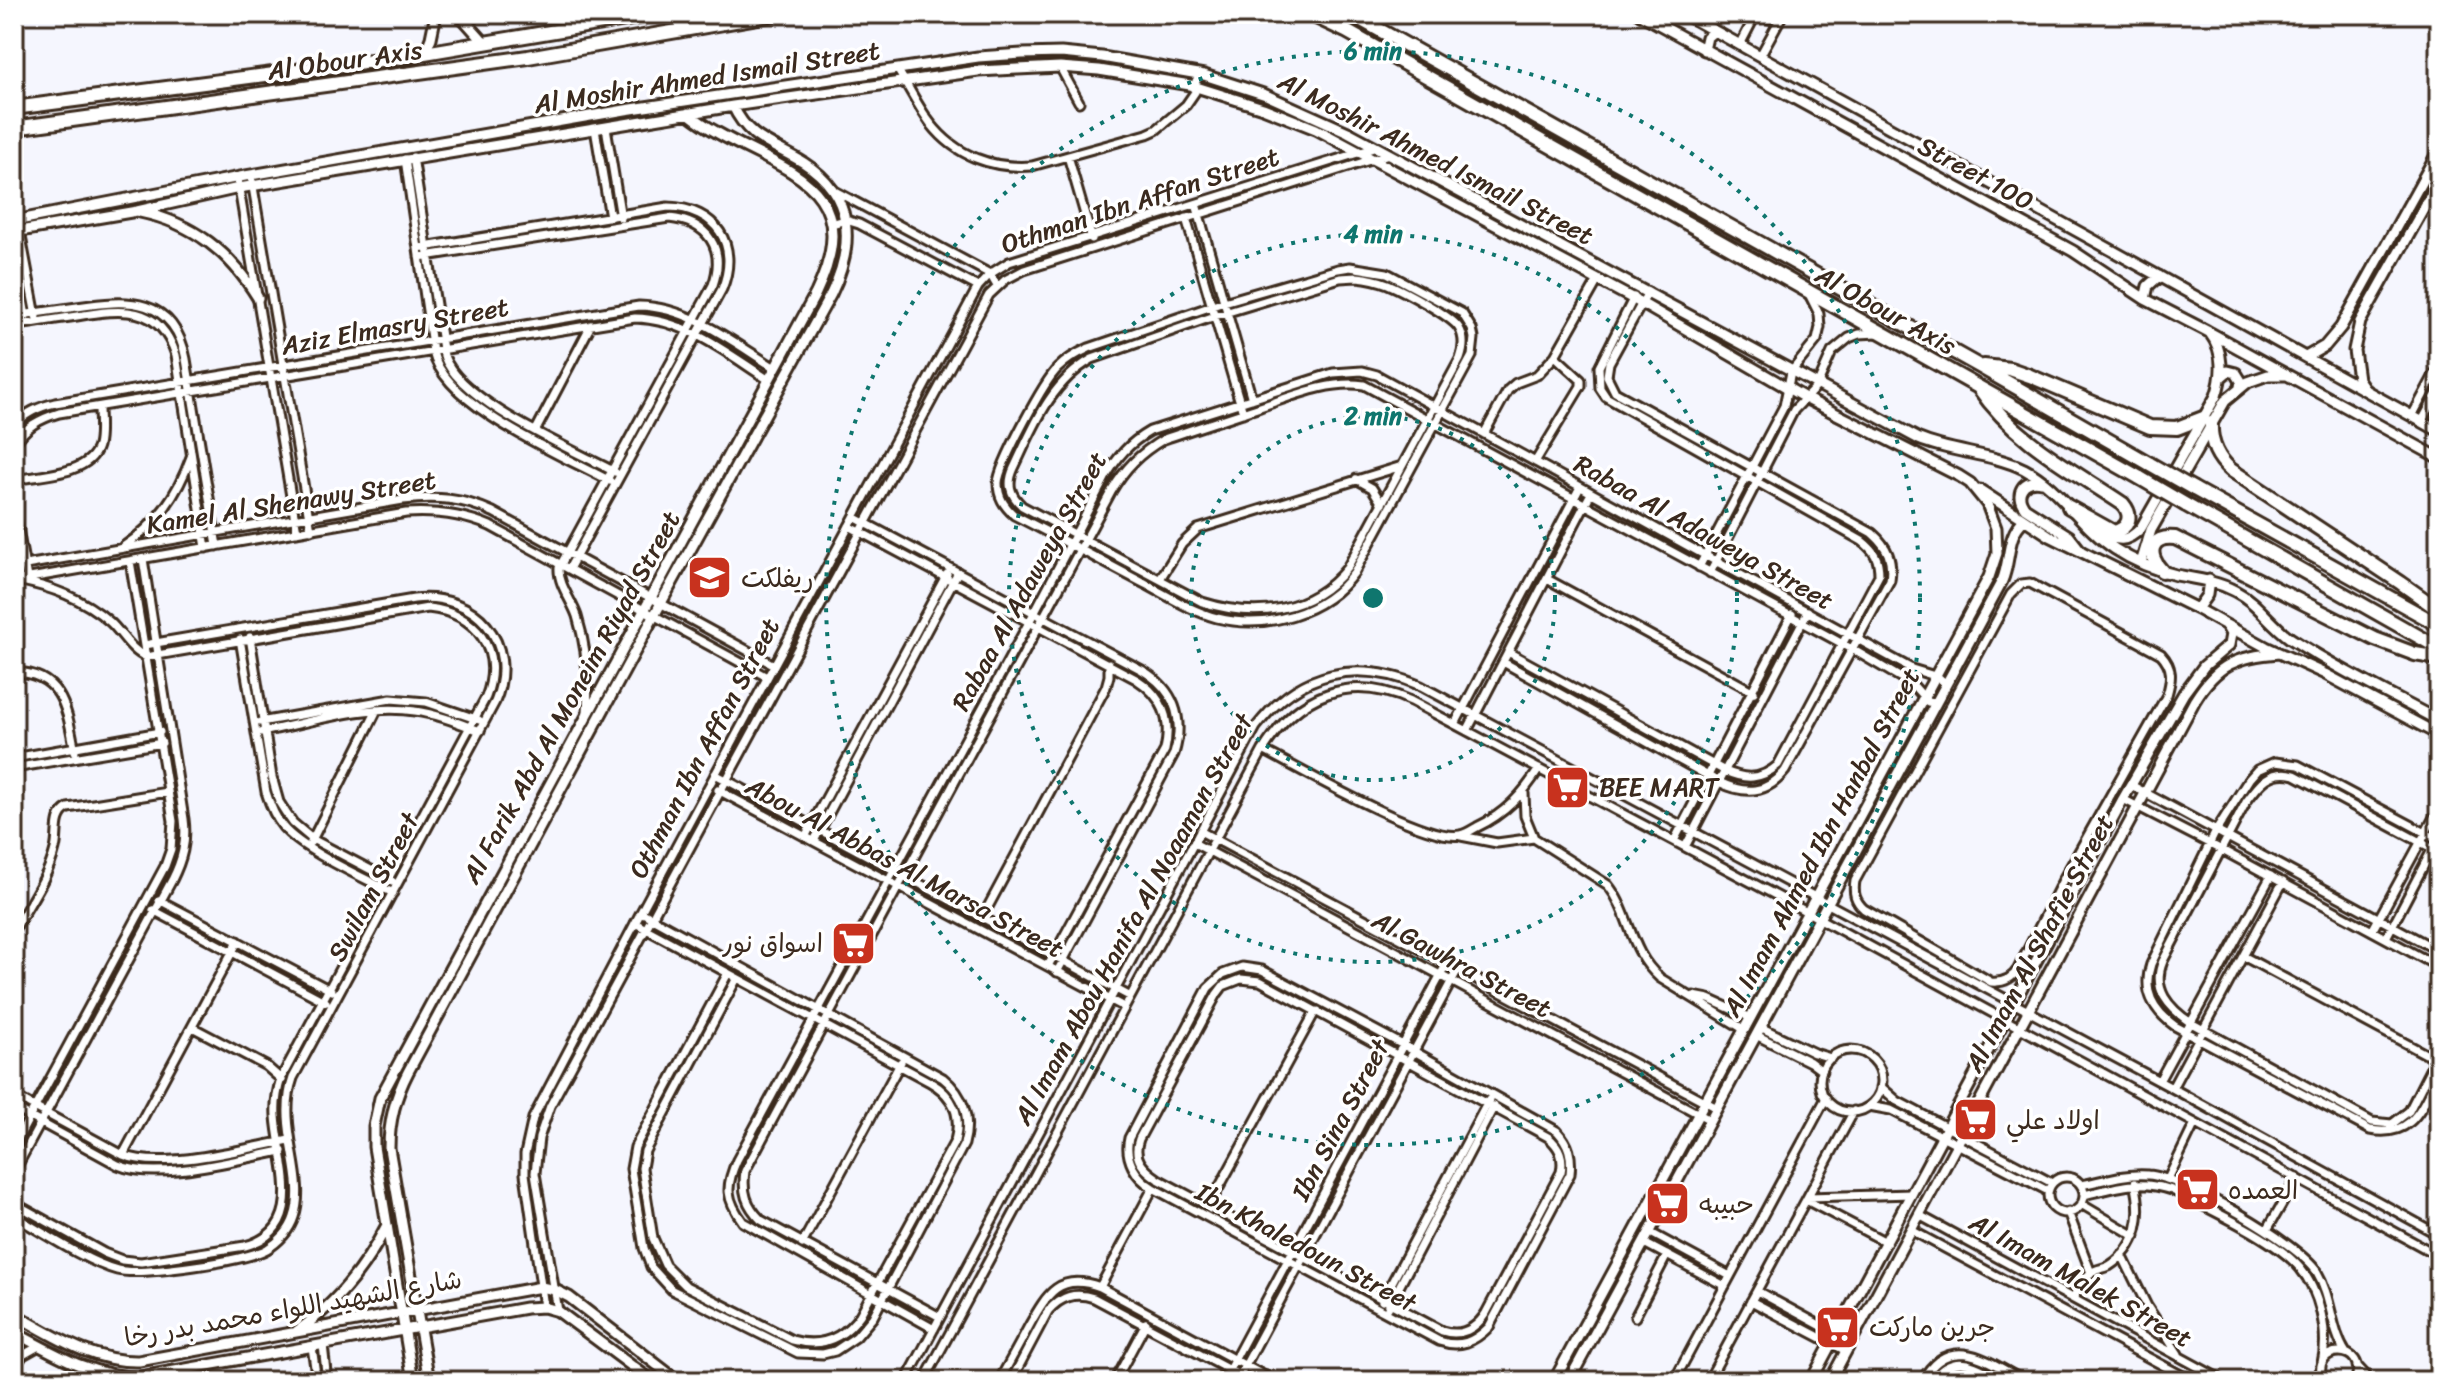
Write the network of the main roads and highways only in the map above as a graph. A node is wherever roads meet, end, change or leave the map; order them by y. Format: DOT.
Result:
graph roads {
  1 [pos="656,14"];
  2 [pos="775,14"];
  3 [pos="1310,14"];
  4 [pos="1351,14"];
  5 [pos="14,108"];
  6 [pos="14,128"];
  7 [pos="1979,366"];
  8 [pos="1977,385"];
  9 [pos="2069,507"];
  10 [pos="2162,571"];
  11 [pos="2439,610"];
  12 [pos="2439,625"];
  13 [pos="2439,648"];
  14 [pos="2439,658"];
  1 -- 5 [label="highway, Al Obour Axis"];
  2 -- 6 [label="highway, Al Obour Axis"];
  3 -- 8 [label="highway, Al Obour Axis"];
  4 -- 7 [label="highway, Al Obour Axis"];
  7 -- 11 [label="highway"];
  7 -- 12 [label="highway, Al Obour Axis, bridge"];
  8 -- 9 [label="highway"];
  8 -- 13 [label="highway, Al Obour Axis, bridge"];
  10 -- 14 [label="highway"];
}
